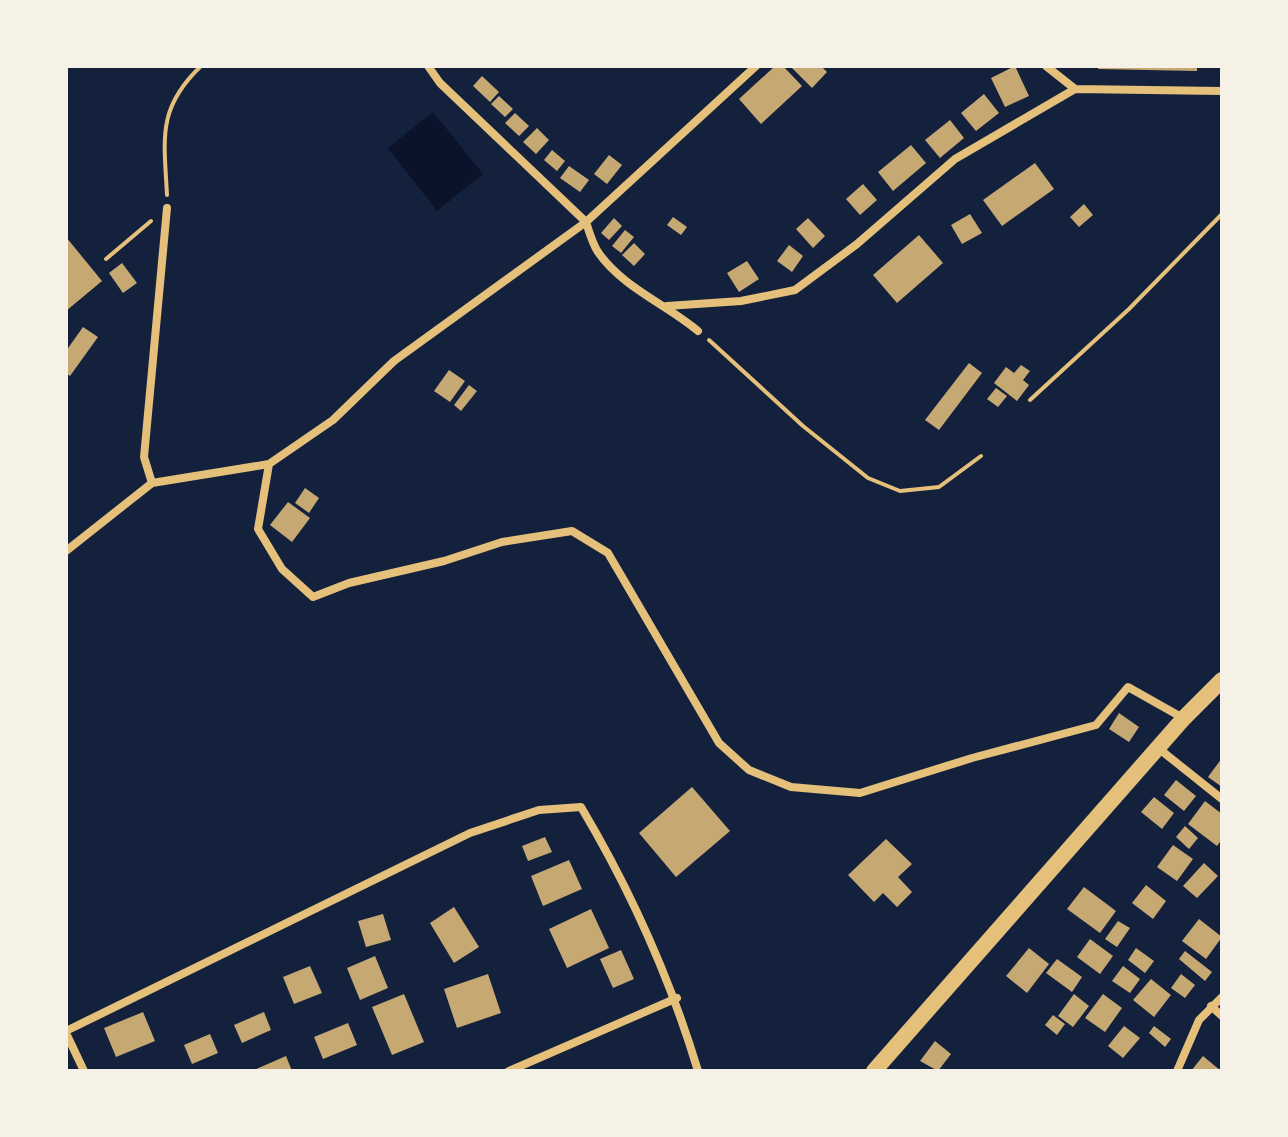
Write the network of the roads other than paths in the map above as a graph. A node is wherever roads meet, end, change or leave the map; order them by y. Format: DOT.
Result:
graph roads {
  1 [pos="428,66"];
  2 [pos="756,66"];
  3 [pos="1046,66"];
  4 [pos="1075,89"];
  5 [pos="1222,91"];
  6 [pos="167,208"];
  7 [pos="586,222"];
  8 [pos="667,306"];
  9 [pos="698,331"];
  10 [pos="269,464"];
  11 [pos="152,483"];
  12 [pos="66,551"];
  13 [pos="1222,680"];
  14 [pos="1184,718"];
  15 [pos="1158,748"];
  16 [pos="1222,799"];
  17 [pos="1222,997"];
  18 [pos="677,998"];
  19 [pos="1211,1006"];
  20 [pos="1222,1016"];
  21 [pos="66,1032"];
  22 [pos="883,1067"];
  23 [pos="84,1071"];
  24 [pos="509,1071"];
  25 [pos="698,1071"];
  26 [pos="1177,1071"];
  1 -- 7 [label="street"];
  2 -- 7 [label="street"];
  3 -- 4 [label="street"];
  4 -- 5 [label="street"];
  4 -- 8 [label="street"];
  6 -- 11 [label="street"];
  7 -- 8 [label="street"];
  7 -- 10 [label="street"];
  8 -- 9 [label="street"];
  10 -- 11 [label="street"];
  10 -- 14 [label="street"];
  11 -- 12 [label="street"];
  13 -- 14 [label="main road"];
  14 -- 15 [label="main road"];
  15 -- 16 [label="street"];
  15 -- 22 [label="main road"];
  17 -- 19 [label="street"];
  18 -- 21 [label="street"];
  18 -- 24 [label="street"];
  18 -- 25 [label="street"];
  19 -- 20 [label="street"];
  19 -- 26 [label="street"];
  21 -- 23 [label="street"];
}
